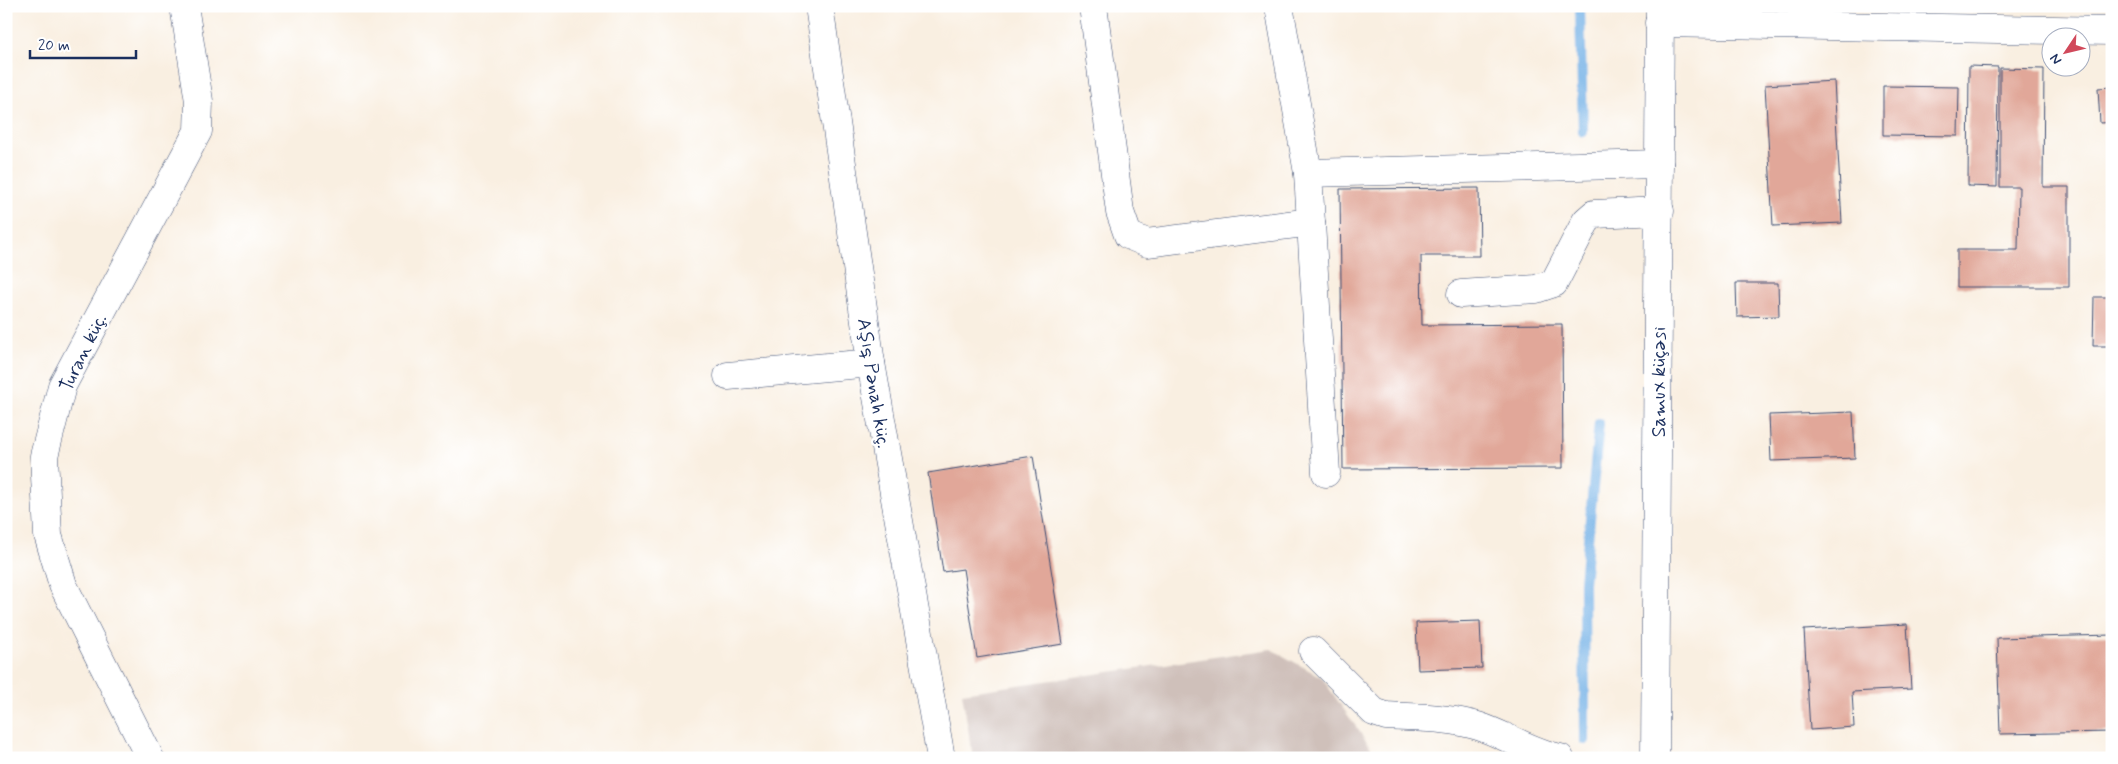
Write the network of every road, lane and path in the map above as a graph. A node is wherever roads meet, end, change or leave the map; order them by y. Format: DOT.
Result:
graph roads {
  1 [pos="184,6"];
  2 [pos="819,6"];
  3 [pos="1093,6"];
  4 [pos="1279,6"];
  5 [pos="1659,15"];
  6 [pos="2112,31"];
  7 [pos="1659,164"];
  8 [pos="1308,173"];
  9 [pos="1660,211"];
  10 [pos="1311,222"];
  11 [pos="1461,294"];
  12 [pos="871,363"];
  13 [pos="728,376"];
  14 [pos="1326,473"];
  15 [pos="1313,651"];
  16 [pos="150,758"];
  17 [pos="941,758"];
  18 [pos="1560,758"];
  19 [pos="1656,758"];
  1 -- 16 [label="street, Turan küç."];
  2 -- 12 [label="street, Aşıq Pənah küç."];
  3 -- 10 [label="street"];
  4 -- 8 [label="street"];
  5 -- 6 [label="street"];
  5 -- 7 [label="street, Samux küçəsi"];
  7 -- 8 [label="street"];
  7 -- 9 [label="street, Samux küçəsi"];
  8 -- 10 [label="street"];
  9 -- 11 [label="street"];
  9 -- 19 [label="street, Samux küçəsi"];
  10 -- 14 [label="street"];
  12 -- 13 [label="street"];
  12 -- 17 [label="street, Aşıq Pənah küç."];
  15 -- 18 [label="street"];
}
